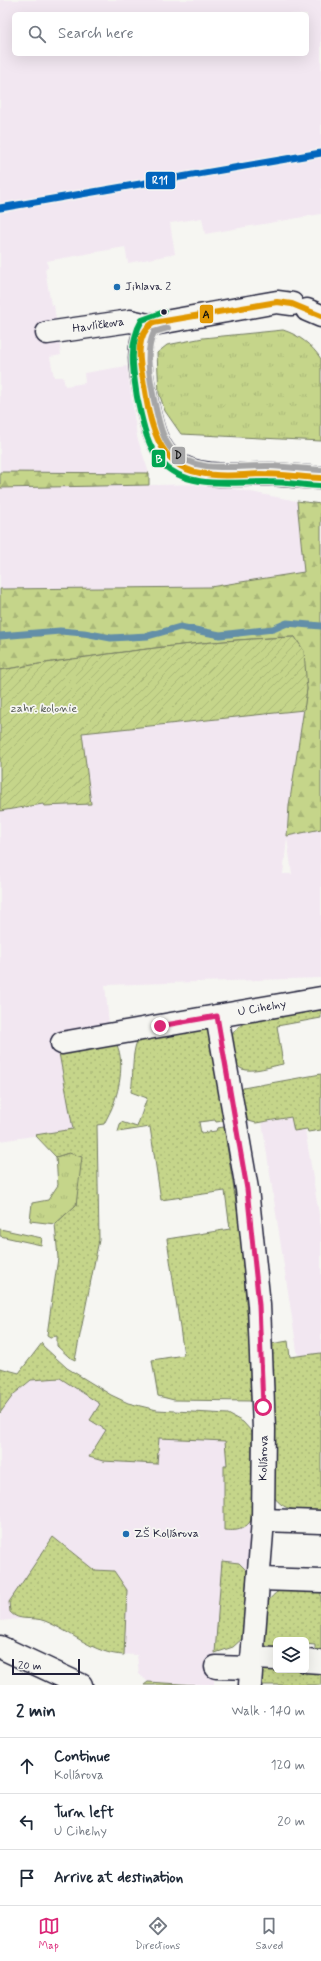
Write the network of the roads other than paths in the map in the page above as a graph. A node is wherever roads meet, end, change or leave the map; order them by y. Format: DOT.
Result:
graph roads {
  1 [pos="307,310"];
  2 [pos="148,325"];
  3 [pos="47,333"];
  4 [pos="321,478"];
  5 [pos="321,998"];
  6 [pos="217,1016"];
  7 [pos="62,1043"];
  8 [pos="263,1520"];
  9 [pos="321,1522"];
  10 [pos="260,1578"];
  11 [pos="321,1581"];
  12 [pos="0,1647"];
  13 [pos="273,1660"];
  14 [pos="309,1661"];
  15 [pos="321,1662"];
  16 [pos="216,1667"];
  17 [pos="251,1670"];
  18 [pos="81,1685"];
  1 -- 2 [label="street, Havlíčkova"];
  2 -- 3 [label="street, Havlíčkova"];
  2 -- 4 [label="street"];
  5 -- 6 [label="street, U Cihelny"];
  6 -- 7 [label="street, U Cihelny"];
  6 -- 8 [label="street, Kollárova"];
  8 -- 9 [label="street"];
  8 -- 10 [label="street, Kollárova"];
  10 -- 11 [label="street"];
  10 -- 17 [label="street, Kollárova"];
  12 -- 18 [label="street"];
  13 -- 17 [label="street"];
  14 -- 15 [label="street"];
  16 -- 17 [label="street"];
}
